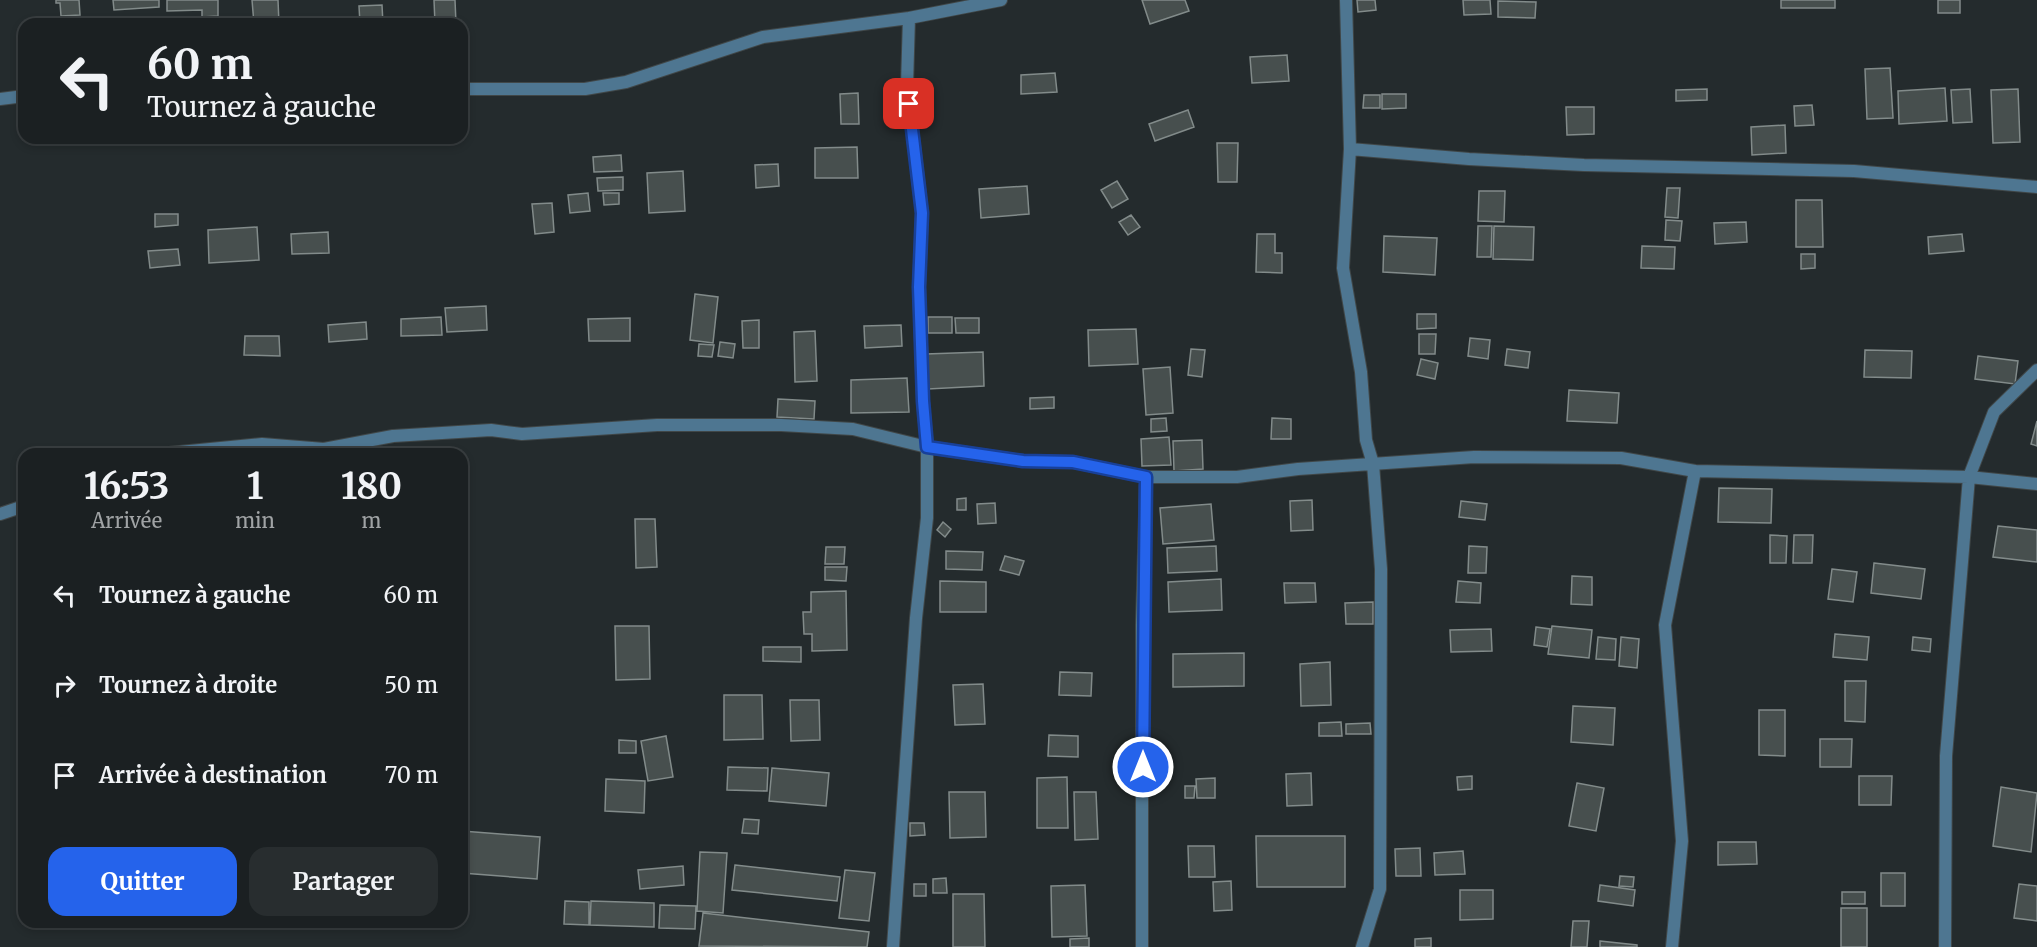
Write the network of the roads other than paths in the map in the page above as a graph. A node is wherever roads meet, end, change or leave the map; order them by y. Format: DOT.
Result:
graph roads {
  1 [pos="1001,0"];
  2 [pos="1346,0"];
  3 [pos="909,18"];
  4 [pos="468,89"];
  5 [pos="18,97"];
  6 [pos="0,99"];
  7 [pos="1350,149"];
  8 [pos="2037,187"];
  9 [pos="2037,370"];
  10 [pos="927,447"];
  11 [pos="209,448"];
  12 [pos="312,448"];
  13 [pos="329,448"];
  14 [pos="1373,464"];
  15 [pos="1695,471"];
  16 [pos="1146,477"];
  17 [pos="1969,477"];
  18 [pos="2037,484"];
  19 [pos="18,508"];
  20 [pos="0,514"];
  21 [pos="893,947"];
  22 [pos="1142,947"];
  23 [pos="1362,947"];
  24 [pos="1672,947"];
  25 [pos="1945,947"];
  1 -- 3 [label="street"];
  2 -- 7 [label="street"];
  3 -- 4 [label="street"];
  3 -- 10 [label="street"];
  5 -- 6 [label="street"];
  7 -- 8 [label="street"];
  7 -- 14 [label="street"];
  9 -- 17 [label="street"];
  10 -- 13 [label="street"];
  10 -- 16 [label="street"];
  10 -- 21 [label="street"];
  11 -- 12 [label="street"];
  14 -- 15 [label="street"];
  14 -- 16 [label="street"];
  14 -- 23 [label="street"];
  15 -- 17 [label="street"];
  15 -- 24 [label="street"];
  16 -- 22 [label="street"];
  17 -- 18 [label="street"];
  17 -- 25 [label="street"];
  19 -- 20 [label="street"];
}
